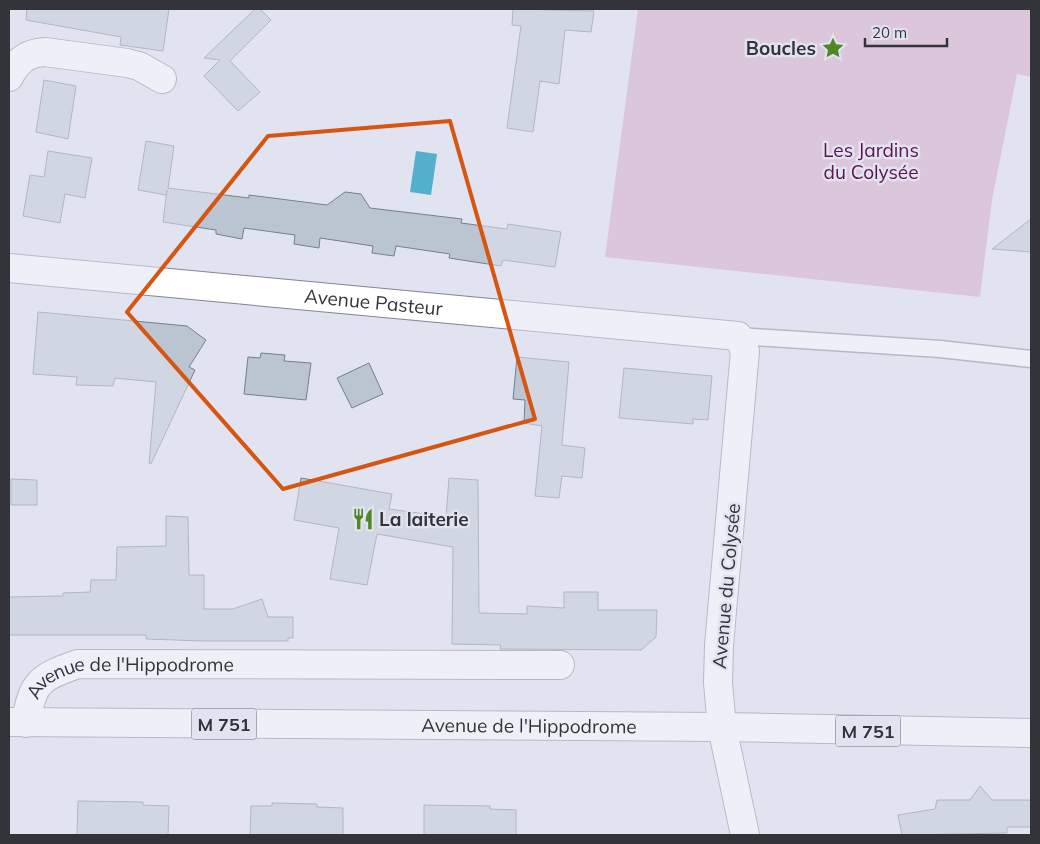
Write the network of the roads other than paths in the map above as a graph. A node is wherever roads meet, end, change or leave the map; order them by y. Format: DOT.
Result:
graph roads {
  1 [pos="9,77"];
  2 [pos="162,79"];
  3 [pos="9,268"];
  4 [pos="738,336"];
  5 [pos="1031,359"];
  6 [pos="560,665"];
  7 [pos="17,723"];
  8 [pos="722,727"];
  9 [pos="1031,733"];
  10 [pos="745,835"];
  1 -- 2 [label="street"];
  3 -- 4 [label="street, Avenue Pasteur"];
  4 -- 5 [label="lane"];
  4 -- 8 [label="street, Avenue du Colysée"];
  6 -- 7 [label="street, Avenue de l'Hippodrome"];
  7 -- 8 [label="street, Avenue de l'Hippodrome / M 751"];
  8 -- 9 [label="street, Avenue de l'Hippodrome / M 751"];
  8 -- 10 [label="street, Avenue du Colysée"];
}
